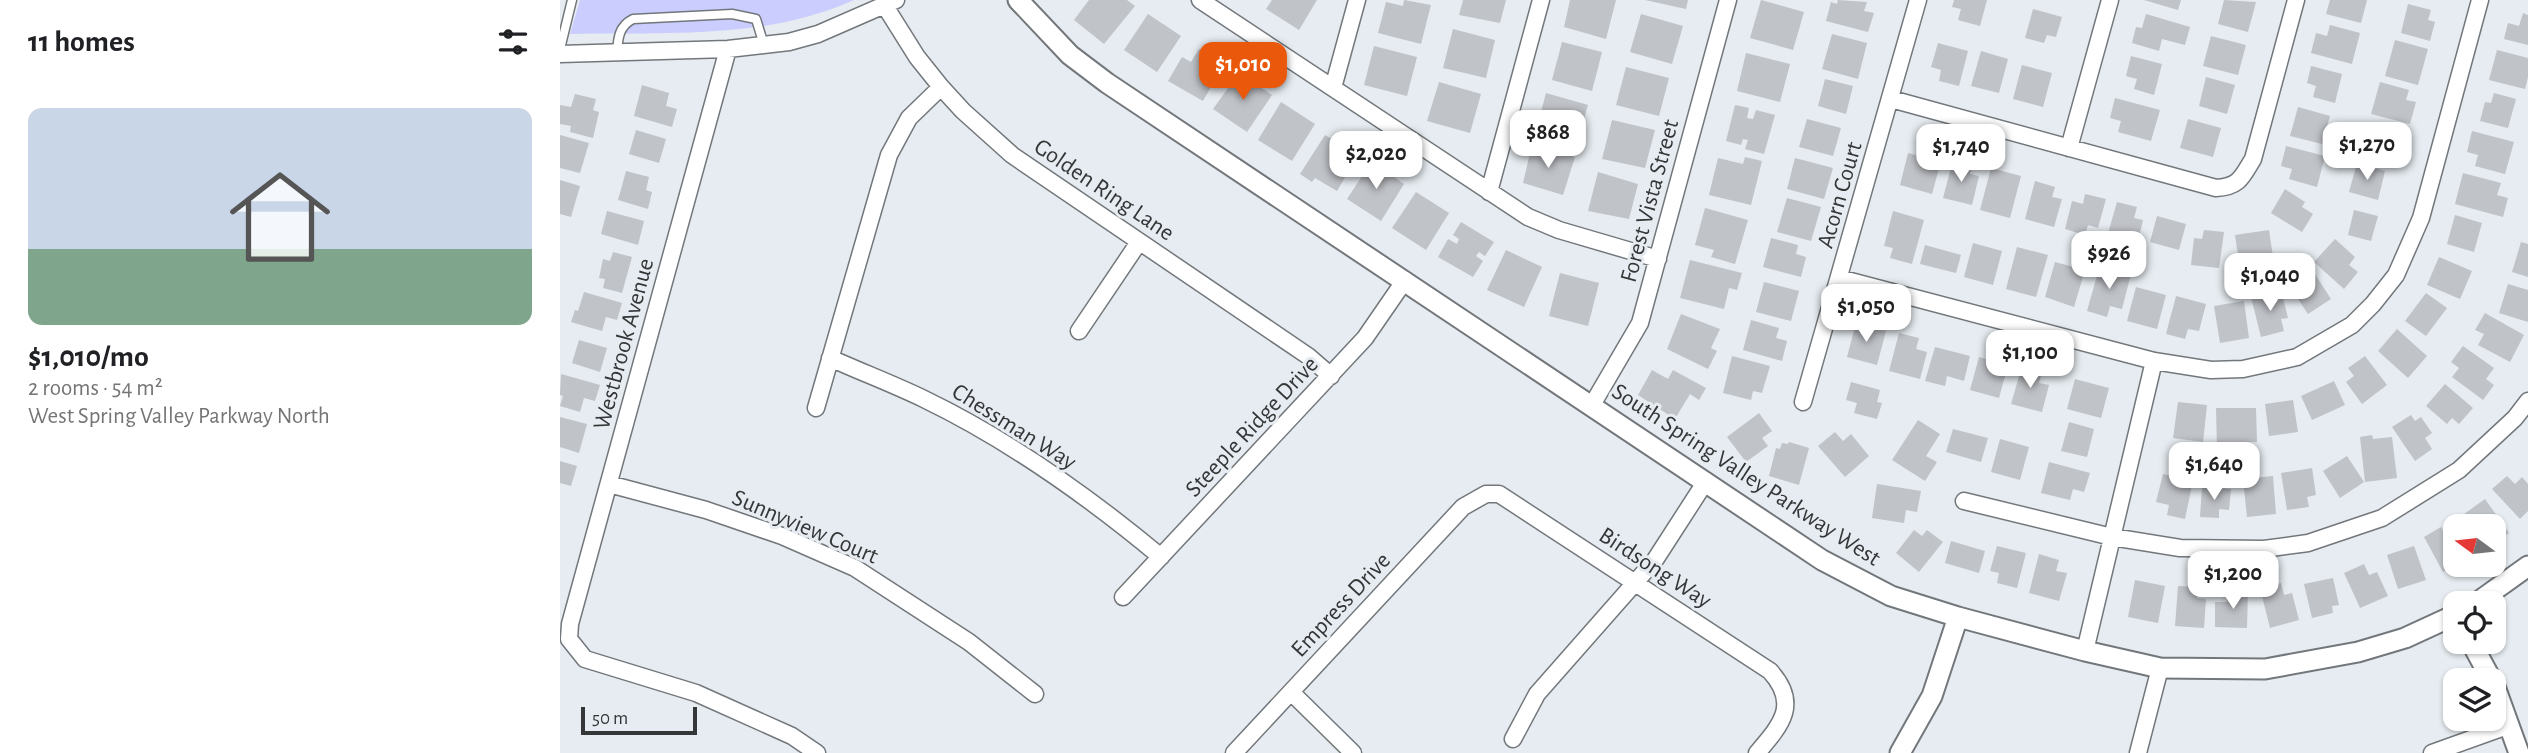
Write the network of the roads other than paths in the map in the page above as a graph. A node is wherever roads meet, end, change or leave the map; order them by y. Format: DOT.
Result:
graph roads {
  1 [pos="572,0"];
  2 [pos="1018,0"];
  3 [pos="1200,0"];
  4 [pos="1357,0"];
  5 [pos="1541,0"];
  6 [pos="1728,0"];
  7 [pos="1918,0"];
  8 [pos="2109,0"];
  9 [pos="2296,0"];
  10 [pos="2480,0"];
  11 [pos="890,3"];
  12 [pos="764,45"];
  13 [pos="728,49"];
  14 [pos="560,52"];
  15 [pos="617,52"];
  16 [pos="941,87"];
  17 [pos="1333,89"];
  18 [pos="1891,99"];
  19 [pos="2069,148"];
  20 [pos="1489,192"];
  21 [pos="1139,242"];
  22 [pos="1658,259"];
  23 [pos="1839,278"];
  24 [pos="1405,280"];
  25 [pos="1079,331"];
  26 [pos="830,358"];
  27 [pos="2154,361"];
  28 [pos="1331,376"];
  29 [pos="2528,401"];
  30 [pos="1803,402"];
  31 [pos="1592,405"];
  32 [pos="816,408"];
  33 [pos="1706,481"];
  34 [pos="609,484"];
  35 [pos="1486,494"];
  36 [pos="1964,501"];
  37 [pos="2112,537"];
  38 [pos="1161,557"];
  39 [pos="2528,566"];
  40 [pos="1637,583"];
  41 [pos="2493,591"];
  42 [pos="1124,597"];
  43 [pos="1958,617"];
  44 [pos="2443,621"];
  45 [pos="2085,651"];
  46 [pos="2160,668"];
  47 [pos="1291,692"];
  48 [pos="1035,694"];
  49 [pos="2506,715"];
  50 [pos="2510,725"];
  51 [pos="1513,739"];
  52 [pos="817,753"];
  53 [pos="1234,753"];
  54 [pos="1353,753"];
  55 [pos="1756,753"];
  56 [pos="1900,753"];
  57 [pos="2138,753"];
  58 [pos="2432,753"];
  59 [pos="2519,753"];
  1 -- 14 [label="lane"];
  2 -- 24 [label="street, South Spring Valley Parkway West"];
  3 -- 17 [label="street"];
  4 -- 17 [label="street"];
  5 -- 20 [label="street"];
  6 -- 22 [label="street, Forest Vista Street"];
  7 -- 18 [label="street, Acorn Court"];
  8 -- 19 [label="street"];
  9 -- 19 [label="street"];
  10 -- 27 [label="street"];
  11 -- 12 [label="street"];
  11 -- 16 [label="street, Golden Ring Lane"];
  12 -- 13 [label="street"];
  12 -- 15 [label="lane"];
  13 -- 15 [label="street"];
  13 -- 34 [label="street, Westbrook Avenue"];
  14 -- 15 [label="street"];
  16 -- 21 [label="street, Golden Ring Lane"];
  16 -- 26 [label="street"];
  17 -- 20 [label="street"];
  18 -- 19 [label="street"];
  18 -- 23 [label="street, Acorn Court"];
  20 -- 22 [label="street"];
  21 -- 25 [label="street"];
  21 -- 28 [label="street, Golden Ring Lane"];
  22 -- 31 [label="street, Forest Vista Street"];
  23 -- 27 [label="street"];
  23 -- 30 [label="street, Acorn Court"];
  24 -- 28 [label="street, Steeple Ridge Drive"];
  24 -- 31 [label="street, South Spring Valley Parkway West"];
  26 -- 32 [label="street"];
  26 -- 38 [label="street, Chessman Way"];
  27 -- 37 [label="street"];
  28 -- 38 [label="street, Steeple Ridge Drive"];
  29 -- 37 [label="street"];
  31 -- 33 [label="street, South Spring Valley Parkway West"];
  33 -- 40 [label="street"];
  33 -- 43 [label="street, South Spring Valley Parkway West"];
  34 -- 48 [label="street, Sunnyview Court"];
  34 -- 52 [label="street, Westbrook Avenue"];
  35 -- 40 [label="street, Birdsong Way"];
  35 -- 47 [label="street, Empress Drive"];
  36 -- 37 [label="street"];
  37 -- 45 [label="street"];
  38 -- 42 [label="street, Steeple Ridge Drive"];
  39 -- 41 [label="street"];
  40 -- 51 [label="street"];
  40 -- 55 [label="street, Birdsong Way"];
  43 -- 45 [label="street, South Spring Valley Parkway West"];
  43 -- 56 [label="street"];
  44 -- 46 [label="street, South Spring Valley Parkway West"];
  45 -- 46 [label="street, South Spring Valley Parkway West"];
  46 -- 57 [label="street"];
  47 -- 53 [label="street, Empress Drive"];
  47 -- 54 [label="street"];
  49 -- 50 [label="street"];
  50 -- 58 [label="street"];
  50 -- 59 [label="street"];
}
